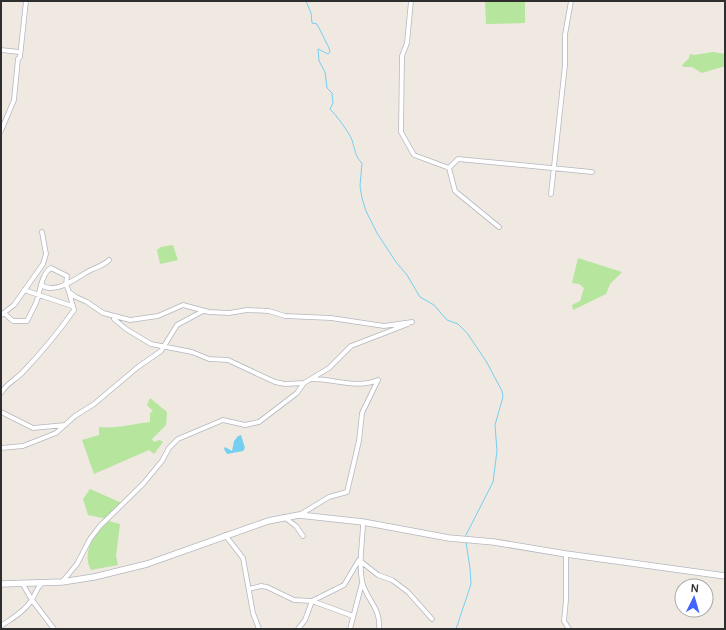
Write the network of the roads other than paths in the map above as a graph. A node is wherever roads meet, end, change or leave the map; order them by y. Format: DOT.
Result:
graph roads {
  1 [pos="26,1"];
  2 [pos="411,1"];
  3 [pos="571,1"];
  4 [pos="1,50"];
  5 [pos="19,52"];
  6 [pos="1,131"];
  7 [pos="449,168"];
  8 [pos="554,168"];
  9 [pos="592,172"];
  10 [pos="551,194"];
  11 [pos="498,227"];
  12 [pos="42,232"];
  13 [pos="110,260"];
  14 [pos="66,284"];
  15 [pos="41,285"];
  16 [pos="24,290"];
  17 [pos="69,292"];
  18 [pos="39,295"];
  19 [pos="72,306"];
  20 [pos="204,311"];
  21 [pos="2,314"];
  22 [pos="112,316"];
  23 [pos="162,347"];
  24 [pos="312,379"];
  25 [pos="304,383"];
  26 [pos="1,393"];
  27 [pos="1,412"];
  28 [pos="66,424"];
  29 [pos="1,448"];
  30 [pos="299,515"];
  31 [pos="284,517"];
  32 [pos="363,522"];
  33 [pos="225,535"];
  34 [pos="303,536"];
  35 [pos="566,554"];
  36 [pos="359,560"];
  37 [pos="725,576"];
  38 [pos="62,582"];
  39 [pos="362,582"];
  40 [pos="22,583"];
  41 [pos="42,583"];
  42 [pos="1,584"];
  43 [pos="250,589"];
  44 [pos="32,600"];
  45 [pos="312,601"];
  46 [pos="353,616"];
  47 [pos="432,619"];
  48 [pos="1,626"];
  49 [pos="54,629"];
  50 [pos="259,629"];
  51 [pos="298,629"];
  52 [pos="350,629"];
  53 [pos="379,629"];
  54 [pos="569,629"];
  1 -- 5 [label="street"];
  2 -- 7 [label="street"];
  3 -- 8 [label="street"];
  4 -- 5 [label="street"];
  5 -- 6 [label="street"];
  7 -- 8 [label="street"];
  7 -- 11 [label="street"];
  8 -- 9 [label="street"];
  8 -- 10 [label="street"];
  12 -- 16 [label="street"];
  13 -- 14 [label="street"];
  14 -- 15 [label="street"];
  14 -- 15 [label="street"];
  14 -- 17 [label="street"];
  15 -- 18 [label="street"];
  16 -- 18 [label="street"];
  16 -- 21 [label="street"];
  17 -- 19 [label="street"];
  17 -- 22 [label="street"];
  18 -- 19 [label="street"];
  18 -- 21 [label="street"];
  19 -- 26 [label="street"];
  20 -- 22 [label="street"];
  20 -- 23 [label="street"];
  20 -- 24 [label="street"];
  22 -- 23 [label="street"];
  23 -- 25 [label="street"];
  23 -- 28 [label="street"];
  24 -- 25 [label="street"];
  24 -- 30 [label="street"];
  25 -- 38 [label="street"];
  27 -- 28 [label="street"];
  28 -- 29 [label="street"];
  30 -- 31 [label="street"];
  30 -- 32 [label="street"];
  31 -- 33 [label="street"];
  31 -- 34 [label="street"];
  32 -- 35 [label="street"];
  32 -- 36 [label="street"];
  33 -- 38 [label="street"];
  33 -- 43 [label="street"];
  35 -- 37 [label="street"];
  35 -- 54 [label="street"];
  36 -- 39 [label="street"];
  36 -- 45 [label="street"];
  36 -- 47 [label="street"];
  38 -- 41 [label="street"];
  39 -- 46 [label="street"];
  39 -- 53 [label="street"];
  40 -- 41 [label="street"];
  40 -- 42 [label="street"];
  40 -- 44 [label="street"];
  41 -- 44 [label="street"];
  43 -- 45 [label="street"];
  43 -- 50 [label="street"];
  44 -- 48 [label="street"];
  44 -- 49 [label="street"];
  45 -- 46 [label="street"];
  45 -- 51 [label="street"];
  46 -- 52 [label="street"];
}
